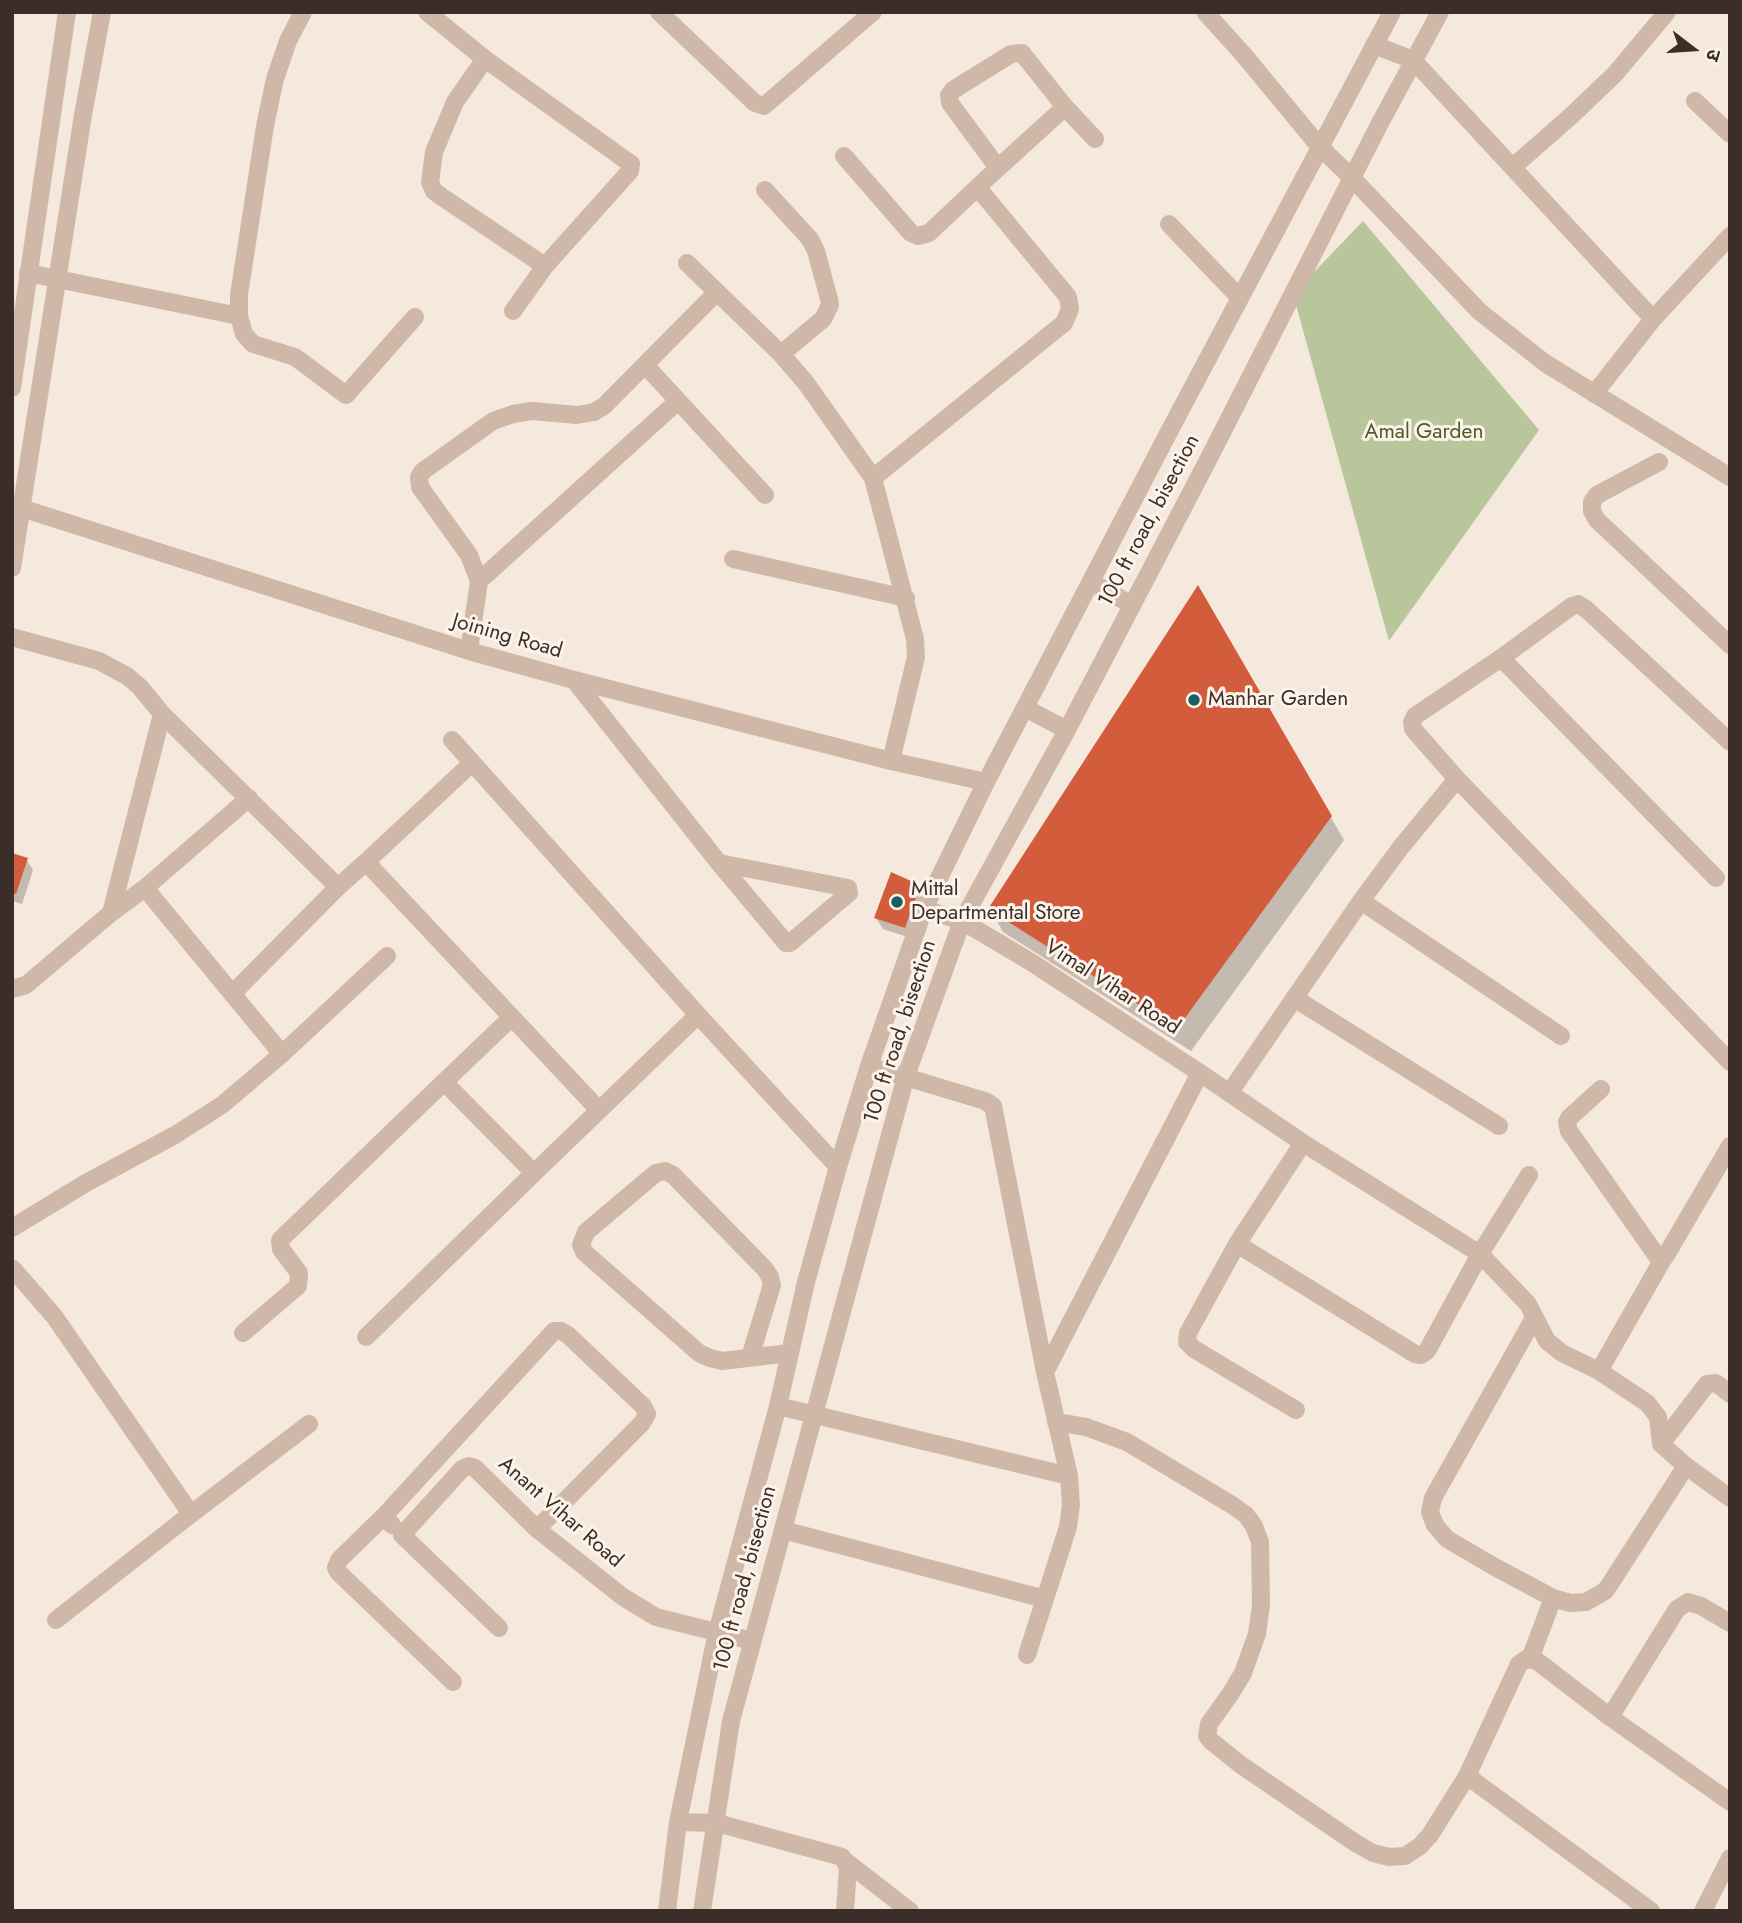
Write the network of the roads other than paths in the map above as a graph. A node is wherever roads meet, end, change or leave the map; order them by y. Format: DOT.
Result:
graph roads {
  1 [pos="67,12"];
  2 [pos="102,12"];
  3 [pos="303,12"];
  4 [pos="427,12"];
  5 [pos="659,12"];
  6 [pos="873,12"];
  7 [pos="1205,12"];
  8 [pos="1392,12"];
  9 [pos="1440,12"];
  10 [pos="1667,12"];
  11 [pos="1374,45"];
  12 [pos="485,59"];
  13 [pos="1413,61"];
  14 [pos="1695,101"];
  15 [pos="1065,107"];
  16 [pos="1730,134"];
  17 [pos="1095,139"];
  18 [pos="1319,146"];
  19 [pos="844,156"];
  20 [pos="1514,166"];
  21 [pos="998,168"];
  22 [pos="1352,178"];
  23 [pos="978,188"];
  24 [pos="765,190"];
  25 [pos="1168,224"];
  26 [pos="1730,236"];
  27 [pos="687,263"];
  28 [pos="545,266"];
  29 [pos="28,273"];
  30 [pos="59,279"];
  31 [pos="716,293"];
  32 [pos="1240,298"];
  33 [pos="513,311"];
  34 [pos="239,316"];
  35 [pos="415,317"];
  36 [pos="1653,319"];
  37 [pos="781,354"];
  38 [pos="645,365"];
  39 [pos="12,388"];
  40 [pos="1594,394"];
  41 [pos="678,401"];
  42 [pos="1659,462"];
  43 [pos="1730,477"];
  44 [pos="873,478"];
  45 [pos="765,495"];
  46 [pos="18,507"];
  47 [pos="733,559"];
  48 [pos="12,568"];
  49 [pos="479,581"];
  50 [pos="1091,582"];
  51 [pos="906,598"];
  52 [pos="1132,605"];
  53 [pos="12,637"];
  54 [pos="1730,645"];
  55 [pos="469,651"];
  56 [pos="1501,658"];
  57 [pos="574,680"];
  58 [pos="1025,708"];
  59 [pos="162,714"];
  60 [pos="1067,730"];
  61 [pos="452,740"];
  62 [pos="1730,742"];
  63 [pos="891,761"];
  64 [pos="472,763"];
  65 [pos="1457,779"];
  66 [pos="986,782"];
  67 [pos="249,798"];
  68 [pos="366,862"];
  69 [pos="719,863"];
  70 [pos="1716,878"];
  71 [pos="338,887"];
  72 [pos="145,888"];
  73 [pos="1361,901"];
  74 [pos="924,909"];
  75 [pos="111,914"];
  76 [pos="962,921"];
  77 [pos="387,956"];
  78 [pos="12,989"];
  79 [pos="232,994"];
  80 [pos="1294,998"];
  81 [pos="698,1015"];
  82 [pos="511,1018"];
  83 [pos="1561,1036"];
  84 [pos="282,1054"];
  85 [pos="1730,1062"];
  86 [pos="869,1066"];
  87 [pos="1200,1073"];
  88 [pos="906,1076"];
  89 [pos="444,1083"];
  90 [pos="1601,1089"];
  91 [pos="1230,1092"];
  92 [pos="598,1109"];
  93 [pos="1499,1126"];
  94 [pos="1303,1143"];
  95 [pos="1730,1146"];
  96 [pos="838,1167"];
  97 [pos="534,1173"];
  98 [pos="1529,1175"];
  99 [pos="12,1228"];
  100 [pos="1237,1244"];
  101 [pos="1480,1254"];
  102 [pos="1663,1259"];
  103 [pos="12,1268"];
  104 [pos="1534,1318"];
  105 [pos="243,1333"];
  106 [pos="366,1337"];
  107 [pos="790,1353"];
  108 [pos="750,1357"];
  109 [pos="1599,1371"];
  110 [pos="1045,1372"];
  111 [pos="1730,1394"];
  112 [pos="778,1406"];
  113 [pos="1296,1410"];
  114 [pos="815,1415"];
  115 [pos="1056,1422"];
  116 [pos="309,1424"];
  117 [pos="1661,1444"];
  118 [pos="1686,1466"];
  119 [pos="1069,1476"];
  120 [pos="1730,1498"];
  121 [pos="191,1514"];
  122 [pos="384,1516"];
  123 [pos="537,1529"];
  124 [pos="783,1530"];
  125 [pos="402,1535"];
  126 [pos="1553,1598"];
  127 [pos="1045,1600"];
  128 [pos="57,1620"];
  129 [pos="1730,1623"];
  130 [pos="499,1628"];
  131 [pos="717,1632"];
  132 [pos="752,1641"];
  133 [pos="1027,1655"];
  134 [pos="1530,1660"];
  135 [pos="453,1682"];
  136 [pos="1610,1717"];
  137 [pos="1467,1776"];
  138 [pos="1730,1802"];
  139 [pos="678,1822"];
  140 [pos="717,1823"];
  141 [pos="1730,1858"];
  142 [pos="848,1863"];
  143 [pos="667,1911"];
  144 [pos="702,1911"];
  145 [pos="845,1911"];
  146 [pos="910,1911"];
  147 [pos="1651,1911"];
  148 [pos="1703,1911"];
  1 -- 29 [label="street"];
  2 -- 30 [label="street"];
  3 -- 34 [label="street"];
  4 -- 12 [label="street"];
  5 -- 6 [label="street"];
  7 -- 18 [label="street"];
  8 -- 11 [label="street, 100 ft road, bisection"];
  9 -- 13 [label="street, 100 ft road, bisection"];
  10 -- 20 [label="street"];
  11 -- 13 [label="street"];
  11 -- 18 [label="street, 100 ft road, bisection"];
  12 -- 28 [label="street"];
  12 -- 28 [label="street"];
  13 -- 20 [label="street"];
  13 -- 22 [label="street, 100 ft road, bisection"];
  14 -- 16 [label="street"];
  15 -- 17 [label="street"];
  15 -- 21 [label="street"];
  15 -- 21 [label="street"];
  18 -- 22 [label="street"];
  18 -- 32 [label="street, 100 ft road, bisection"];
  19 -- 23 [label="street"];
  20 -- 36 [label="street"];
  21 -- 23 [label="street"];
  22 -- 40 [label="street"];
  22 -- 52 [label="street, 100 ft road, bisection"];
  23 -- 44 [label="street"];
  24 -- 37 [label="street"];
  25 -- 32 [label="street"];
  26 -- 36 [label="street"];
  27 -- 31 [label="street"];
  28 -- 33 [label="street"];
  29 -- 30 [label="street"];
  29 -- 39 [label="street"];
  30 -- 34 [label="street"];
  30 -- 46 [label="street"];
  31 -- 37 [label="street"];
  31 -- 38 [label="street"];
  32 -- 50 [label="street, 100 ft road, bisection"];
  34 -- 35 [label="street"];
  36 -- 40 [label="street"];
  37 -- 44 [label="street"];
  38 -- 41 [label="street"];
  38 -- 49 [label="street"];
  40 -- 43 [label="street"];
  41 -- 45 [label="street"];
  41 -- 49 [label="street"];
  42 -- 54 [label="street"];
  44 -- 51 [label="street"];
  46 -- 48 [label="street"];
  46 -- 55 [label="street, Joining Road"];
  47 -- 51 [label="street"];
  49 -- 55 [label="street"];
  50 -- 52 [label="street"];
  50 -- 58 [label="street, 100 ft road, bisection"];
  51 -- 63 [label="street"];
  52 -- 60 [label="street, 100 ft road, bisection"];
  53 -- 59 [label="street"];
  55 -- 57 [label="street, Joining Road"];
  56 -- 62 [label="street"];
  56 -- 65 [label="street"];
  56 -- 70 [label="street"];
  57 -- 63 [label="street, Joining Road"];
  57 -- 69 [label="street"];
  58 -- 60 [label="street"];
  58 -- 66 [label="street, 100 ft road, bisection"];
  59 -- 67 [label="street"];
  59 -- 75 [label="street"];
  60 -- 76 [label="street, 100 ft road, bisection"];
  61 -- 64 [label="street"];
  63 -- 66 [label="street, Joining Road"];
  64 -- 68 [label="street"];
  64 -- 81 [label="street"];
  65 -- 73 [label="street"];
  65 -- 85 [label="street"];
  66 -- 74 [label="street, 100 ft road, bisection"];
  67 -- 71 [label="street"];
  67 -- 72 [label="street"];
  68 -- 71 [label="street"];
  68 -- 82 [label="street"];
  69 -- 69 [label="street"];
  71 -- 79 [label="street"];
  72 -- 75 [label="street"];
  72 -- 79 [label="street"];
  73 -- 80 [label="street"];
  73 -- 83 [label="street"];
  74 -- 76 [label="street, Vimal Vihar Road"];
  74 -- 86 [label="street, 100 ft road, bisection"];
  75 -- 78 [label="street"];
  76 -- 87 [label="street, Vimal Vihar Road"];
  76 -- 88 [label="street, 100 ft road, bisection"];
  77 -- 84 [label="street"];
  79 -- 84 [label="street"];
  80 -- 91 [label="street"];
  80 -- 93 [label="street"];
  81 -- 92 [label="street"];
  81 -- 96 [label="street"];
  82 -- 89 [label="street"];
  82 -- 92 [label="street"];
  84 -- 99 [label="street"];
  86 -- 88 [label="street"];
  86 -- 96 [label="street, 100 ft road, bisection"];
  87 -- 91 [label="street, Vimal Vihar Road"];
  87 -- 110 [label="street"];
  88 -- 110 [label="street"];
  88 -- 114 [label="street, 100 ft road, bisection"];
  89 -- 97 [label="street"];
  89 -- 105 [label="street"];
  90 -- 102 [label="street"];
  91 -- 94 [label="street, Vimal Vihar Road"];
  92 -- 97 [label="street"];
  94 -- 100 [label="street"];
  94 -- 101 [label="street, Vimal Vihar Road"];
  95 -- 102 [label="street"];
  96 -- 107 [label="street, 100 ft road, bisection"];
  97 -- 106 [label="street"];
  98 -- 101 [label="street"];
  100 -- 101 [label="street"];
  100 -- 113 [label="street"];
  101 -- 104 [label="street, Vimal Vihar Road"];
  102 -- 109 [label="street"];
  103 -- 121 [label="street"];
  104 -- 109 [label="street, Vimal Vihar Road"];
  104 -- 126 [label="street"];
  107 -- 108 [label="street"];
  107 -- 112 [label="street, 100 ft road, bisection"];
  108 -- 108 [label="street"];
  109 -- 117 [label="street, Vimal Vihar Road"];
  110 -- 115 [label="street"];
  111 -- 117 [label="street"];
  112 -- 114 [label="street"];
  112 -- 131 [label="street, 100 ft road, bisection"];
  114 -- 119 [label="street"];
  114 -- 124 [label="street, 100 ft road, bisection"];
  115 -- 119 [label="street"];
  115 -- 137 [label="street"];
  116 -- 121 [label="street"];
  117 -- 118 [label="street"];
  118 -- 120 [label="street"];
  118 -- 126 [label="street"];
  119 -- 127 [label="street"];
  121 -- 128 [label="street"];
  122 -- 123 [label="street"];
  122 -- 125 [label="street"];
  122 -- 135 [label="street"];
  123 -- 125 [label="street, Anant Vihar Road"];
  123 -- 131 [label="street, Anant Vihar Road"];
  124 -- 127 [label="street"];
  124 -- 132 [label="street, 100 ft road, bisection"];
  125 -- 130 [label="street"];
  126 -- 134 [label="street"];
  127 -- 133 [label="street"];
  129 -- 136 [label="street"];
  131 -- 132 [label="street, Anant Vihar Road"];
  131 -- 139 [label="street, 100 ft road, bisection"];
  132 -- 140 [label="street, 100 ft road, bisection"];
  134 -- 136 [label="street"];
  134 -- 137 [label="street"];
  136 -- 138 [label="street"];
  137 -- 147 [label="street"];
  139 -- 140 [label="street"];
  139 -- 143 [label="street, 100 ft road, bisection"];
  140 -- 142 [label="street"];
  140 -- 144 [label="street, 100 ft road, bisection"];
  141 -- 148 [label="street"];
  142 -- 145 [label="street"];
  142 -- 146 [label="street"];
}
